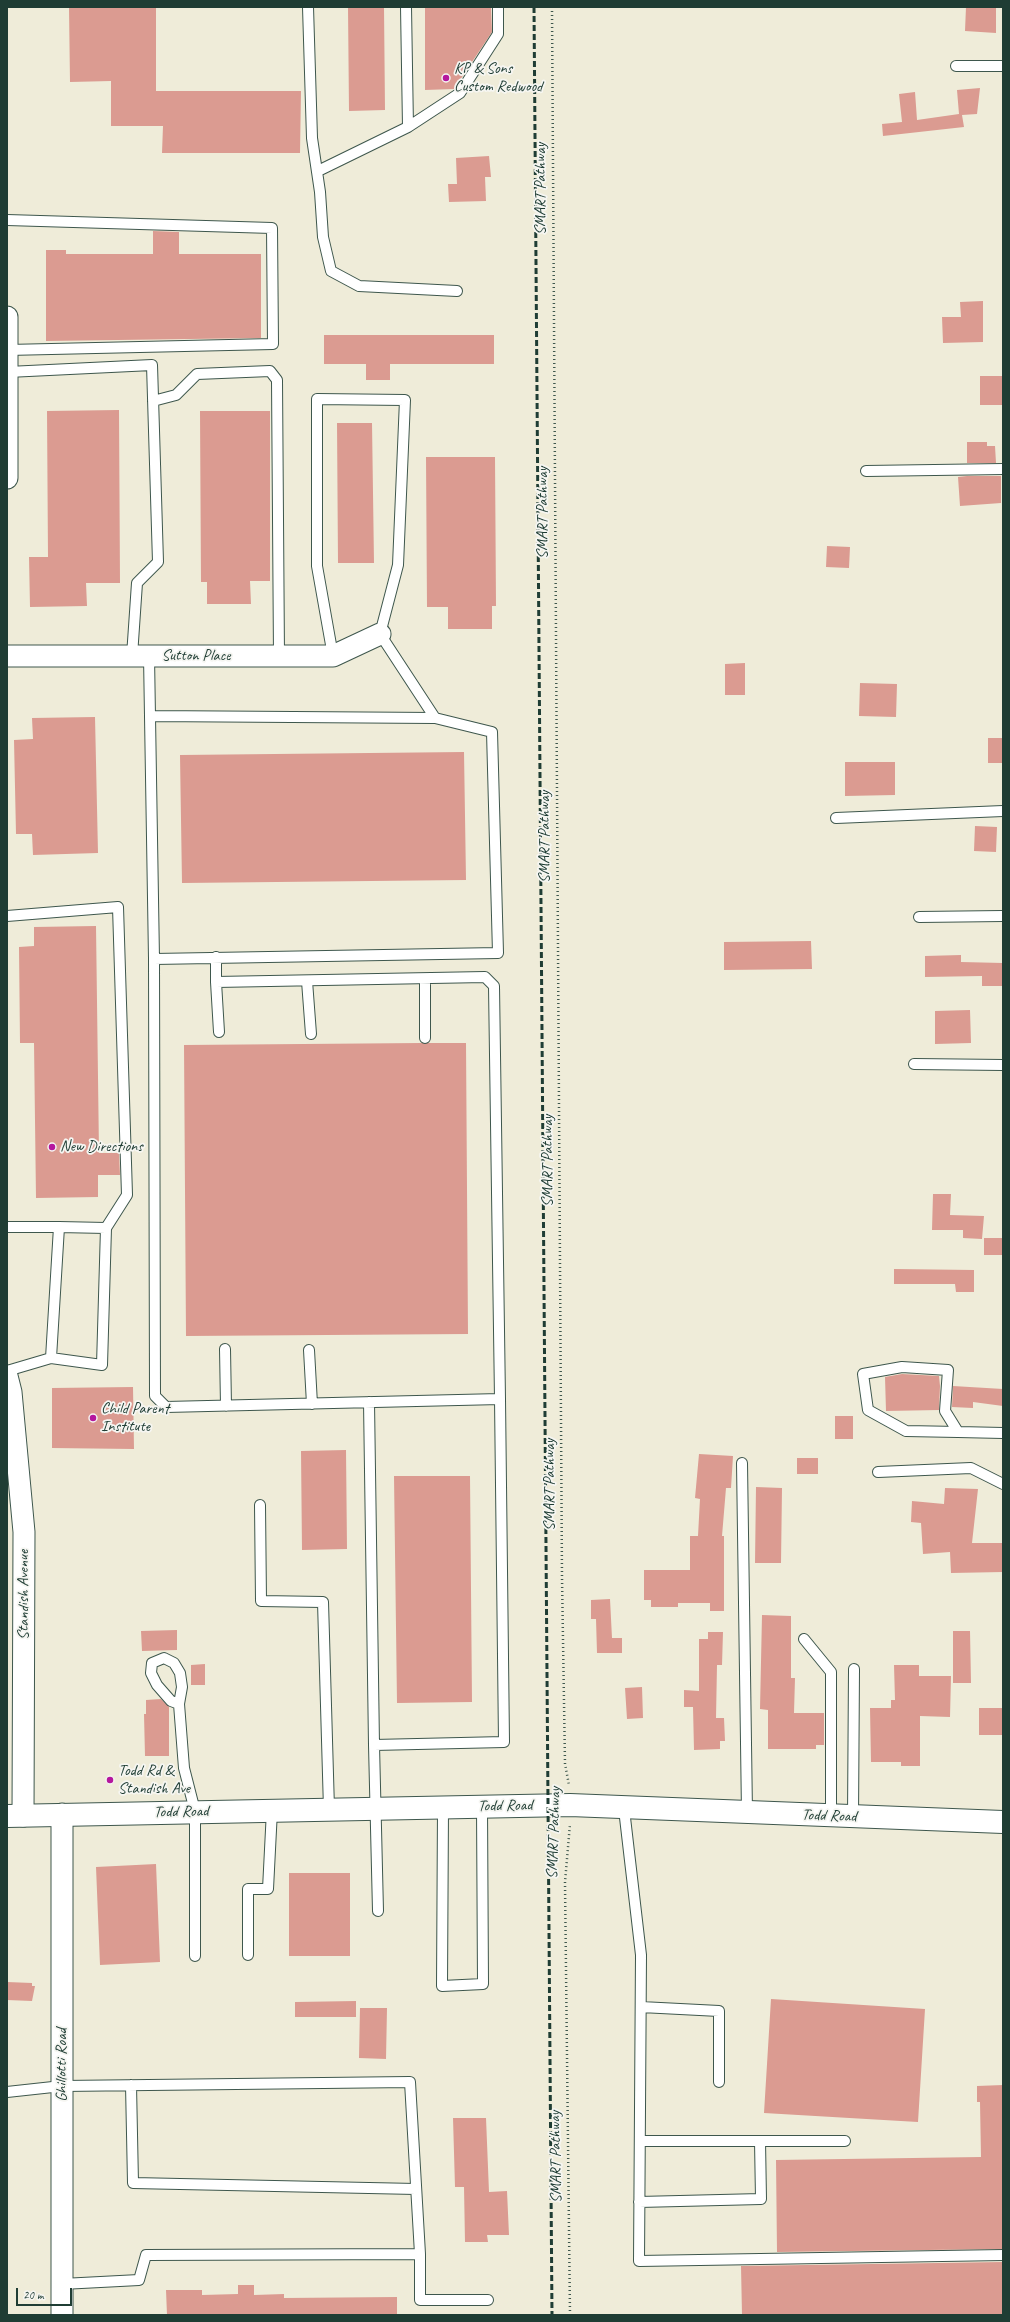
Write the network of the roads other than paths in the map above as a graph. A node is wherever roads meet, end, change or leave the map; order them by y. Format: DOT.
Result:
graph roads {
  1 [pos="308,7"];
  2 [pos="406,7"];
  3 [pos="498,7"];
  4 [pos="956,66"];
  5 [pos="1003,66"];
  6 [pos="408,127"];
  7 [pos="318,171"];
  8 [pos="7,220"];
  9 [pos="457,291"];
  10 [pos="7,317"];
  11 [pos="7,350"];
  12 [pos="7,379"];
  13 [pos="153,401"];
  14 [pos="8,457"];
  15 [pos="1003,469"];
  16 [pos="866,471"];
  17 [pos="7,478"];
  18 [pos="380,634"];
  19 [pos="7,656"];
  20 [pos="140,656"];
  21 [pos="280,656"];
  22 [pos="333,656"];
  23 [pos="150,716"];
  24 [pos="435,718"];
  25 [pos="1003,811"];
  26 [pos="836,818"];
  27 [pos="7,916"];
  28 [pos="1003,916"];
  29 [pos="919,917"];
  30 [pos="216,957"];
  31 [pos="154,958"];
  32 [pos="426,980"];
  33 [pos="307,981"];
  34 [pos="216,982"];
  35 [pos="219,1032"];
  36 [pos="311,1034"];
  37 [pos="426,1038"];
  38 [pos="914,1064"];
  39 [pos="1003,1065"];
  40 [pos="59,1227"];
  41 [pos="7,1228"];
  42 [pos="106,1228"];
  43 [pos="225,1349"];
  44 [pos="309,1350"];
  45 [pos="51,1358"];
  46 [pos="7,1371"];
  47 [pos="7,1376"];
  48 [pos="500,1399"];
  49 [pos="369,1402"];
  50 [pos="312,1404"];
  51 [pos="226,1406"];
  52 [pos="958,1432"];
  53 [pos="1003,1433"];
  54 [pos="11,1442"];
  55 [pos="742,1464"];
  56 [pos="878,1472"];
  57 [pos="1003,1484"];
  58 [pos="260,1505"];
  59 [pos="804,1639"];
  60 [pos="854,1669"];
  61 [pos="179,1704"];
  62 [pos="374,1745"];
  63 [pos="482,1807"];
  64 [pos="443,1808"];
  65 [pos="375,1809"];
  66 [pos="624,1809"];
  67 [pos="272,1810"];
  68 [pos="329,1810"];
  69 [pos="195,1811"];
  70 [pos="747,1813"];
  71 [pos="62,1814"];
  72 [pos="15,1816"];
  73 [pos="831,1816"];
  74 [pos="853,1817"];
  75 [pos="1003,1822"];
  76 [pos="378,1911"];
  77 [pos="248,1955"];
  78 [pos="195,1956"];
  79 [pos="641,2007"];
  80 [pos="719,2082"];
  81 [pos="131,2085"];
  82 [pos="62,2086"];
  83 [pos="7,2092"];
  84 [pos="640,2141"];
  85 [pos="760,2141"];
  86 [pos="845,2141"];
  87 [pos="416,2189"];
  88 [pos="640,2202"];
  89 [pos="420,2254"];
  90 [pos="1003,2255"];
  91 [pos="62,2284"];
  92 [pos="488,2300"];
  93 [pos="62,2315"];
  1 -- 7 [label="lane"];
  2 -- 6 [label="lane"];
  3 -- 6 [label="lane"];
  4 -- 5 [label="lane"];
  6 -- 7 [label="lane"];
  7 -- 9 [label="lane"];
  8 -- 11 [label="lane"];
  10 -- 11 [label="street"];
  11 -- 12 [label="street"];
  12 -- 13 [label="lane"];
  12 -- 14 [label="street"];
  13 -- 20 [label="lane"];
  13 -- 21 [label="lane"];
  14 -- 17 [label="street"];
  15 -- 16 [label="lane"];
  18 -- 22 [label="street, Sutton Place"];
  18 -- 22 [label="lane"];
  18 -- 24 [label="lane"];
  19 -- 20 [label="street, Sutton Place"];
  20 -- 21 [label="street, Sutton Place"];
  20 -- 23 [label="lane"];
  21 -- 22 [label="street, Sutton Place"];
  23 -- 24 [label="lane"];
  23 -- 31 [label="lane"];
  24 -- 30 [label="lane"];
  25 -- 26 [label="lane"];
  27 -- 42 [label="lane"];
  28 -- 29 [label="lane"];
  30 -- 31 [label="lane"];
  30 -- 34 [label="lane"];
  31 -- 51 [label="lane"];
  32 -- 33 [label="lane"];
  32 -- 37 [label="lane"];
  32 -- 48 [label="lane"];
  33 -- 34 [label="lane"];
  33 -- 36 [label="lane"];
  34 -- 35 [label="lane"];
  38 -- 39 [label="lane"];
  40 -- 41 [label="lane"];
  40 -- 42 [label="lane"];
  40 -- 45 [label="lane"];
  42 -- 45 [label="lane"];
  43 -- 51 [label="lane"];
  44 -- 50 [label="lane"];
  45 -- 46 [label="lane"];
  47 -- 54 [label="street, Standish Avenue"];
  48 -- 49 [label="lane"];
  48 -- 62 [label="lane"];
  49 -- 50 [label="lane"];
  49 -- 62 [label="lane"];
  50 -- 51 [label="lane"];
  52 -- 52 [label="lane"];
  52 -- 53 [label="lane"];
  54 -- 72 [label="street, Standish Avenue"];
  55 -- 70 [label="lane"];
  56 -- 57 [label="lane"];
  58 -- 68 [label="lane"];
  59 -- 73 [label="lane"];
  60 -- 74 [label="lane"];
  61 -- 69 [label="lane"];
  62 -- 65 [label="lane"];
  63 -- 64 [label="main road, Todd Road"];
  63 -- 64 [label="lane"];
  63 -- 66 [label="main road, Todd Road"];
  64 -- 65 [label="main road, Todd Road"];
  65 -- 68 [label="main road, Todd Road"];
  65 -- 76 [label="lane"];
  66 -- 70 [label="main road, Todd Road"];
  66 -- 79 [label="lane"];
  67 -- 68 [label="main road, Todd Road"];
  67 -- 69 [label="main road, Todd Road"];
  67 -- 77 [label="lane"];
  69 -- 71 [label="main road, Todd Road"];
  69 -- 78 [label="lane"];
  70 -- 73 [label="main road, Todd Road"];
  71 -- 72 [label="main road, Todd Road"];
  71 -- 82 [label="street, Ghillotti Road"];
  73 -- 74 [label="main road, Todd Road"];
  74 -- 75 [label="main road, Todd Road"];
  79 -- 80 [label="lane"];
  79 -- 84 [label="lane"];
  81 -- 82 [label="lane"];
  81 -- 87 [label="lane"];
  81 -- 87 [label="lane"];
  82 -- 83 [label="lane"];
  82 -- 91 [label="street, Ghillotti Road"];
  84 -- 85 [label="lane"];
  84 -- 88 [label="lane"];
  85 -- 86 [label="lane"];
  85 -- 88 [label="lane"];
  87 -- 89 [label="lane"];
  88 -- 90 [label="lane"];
  89 -- 91 [label="lane"];
  89 -- 92 [label="lane"];
  91 -- 93 [label="street, Ghillotti Road"];
}
